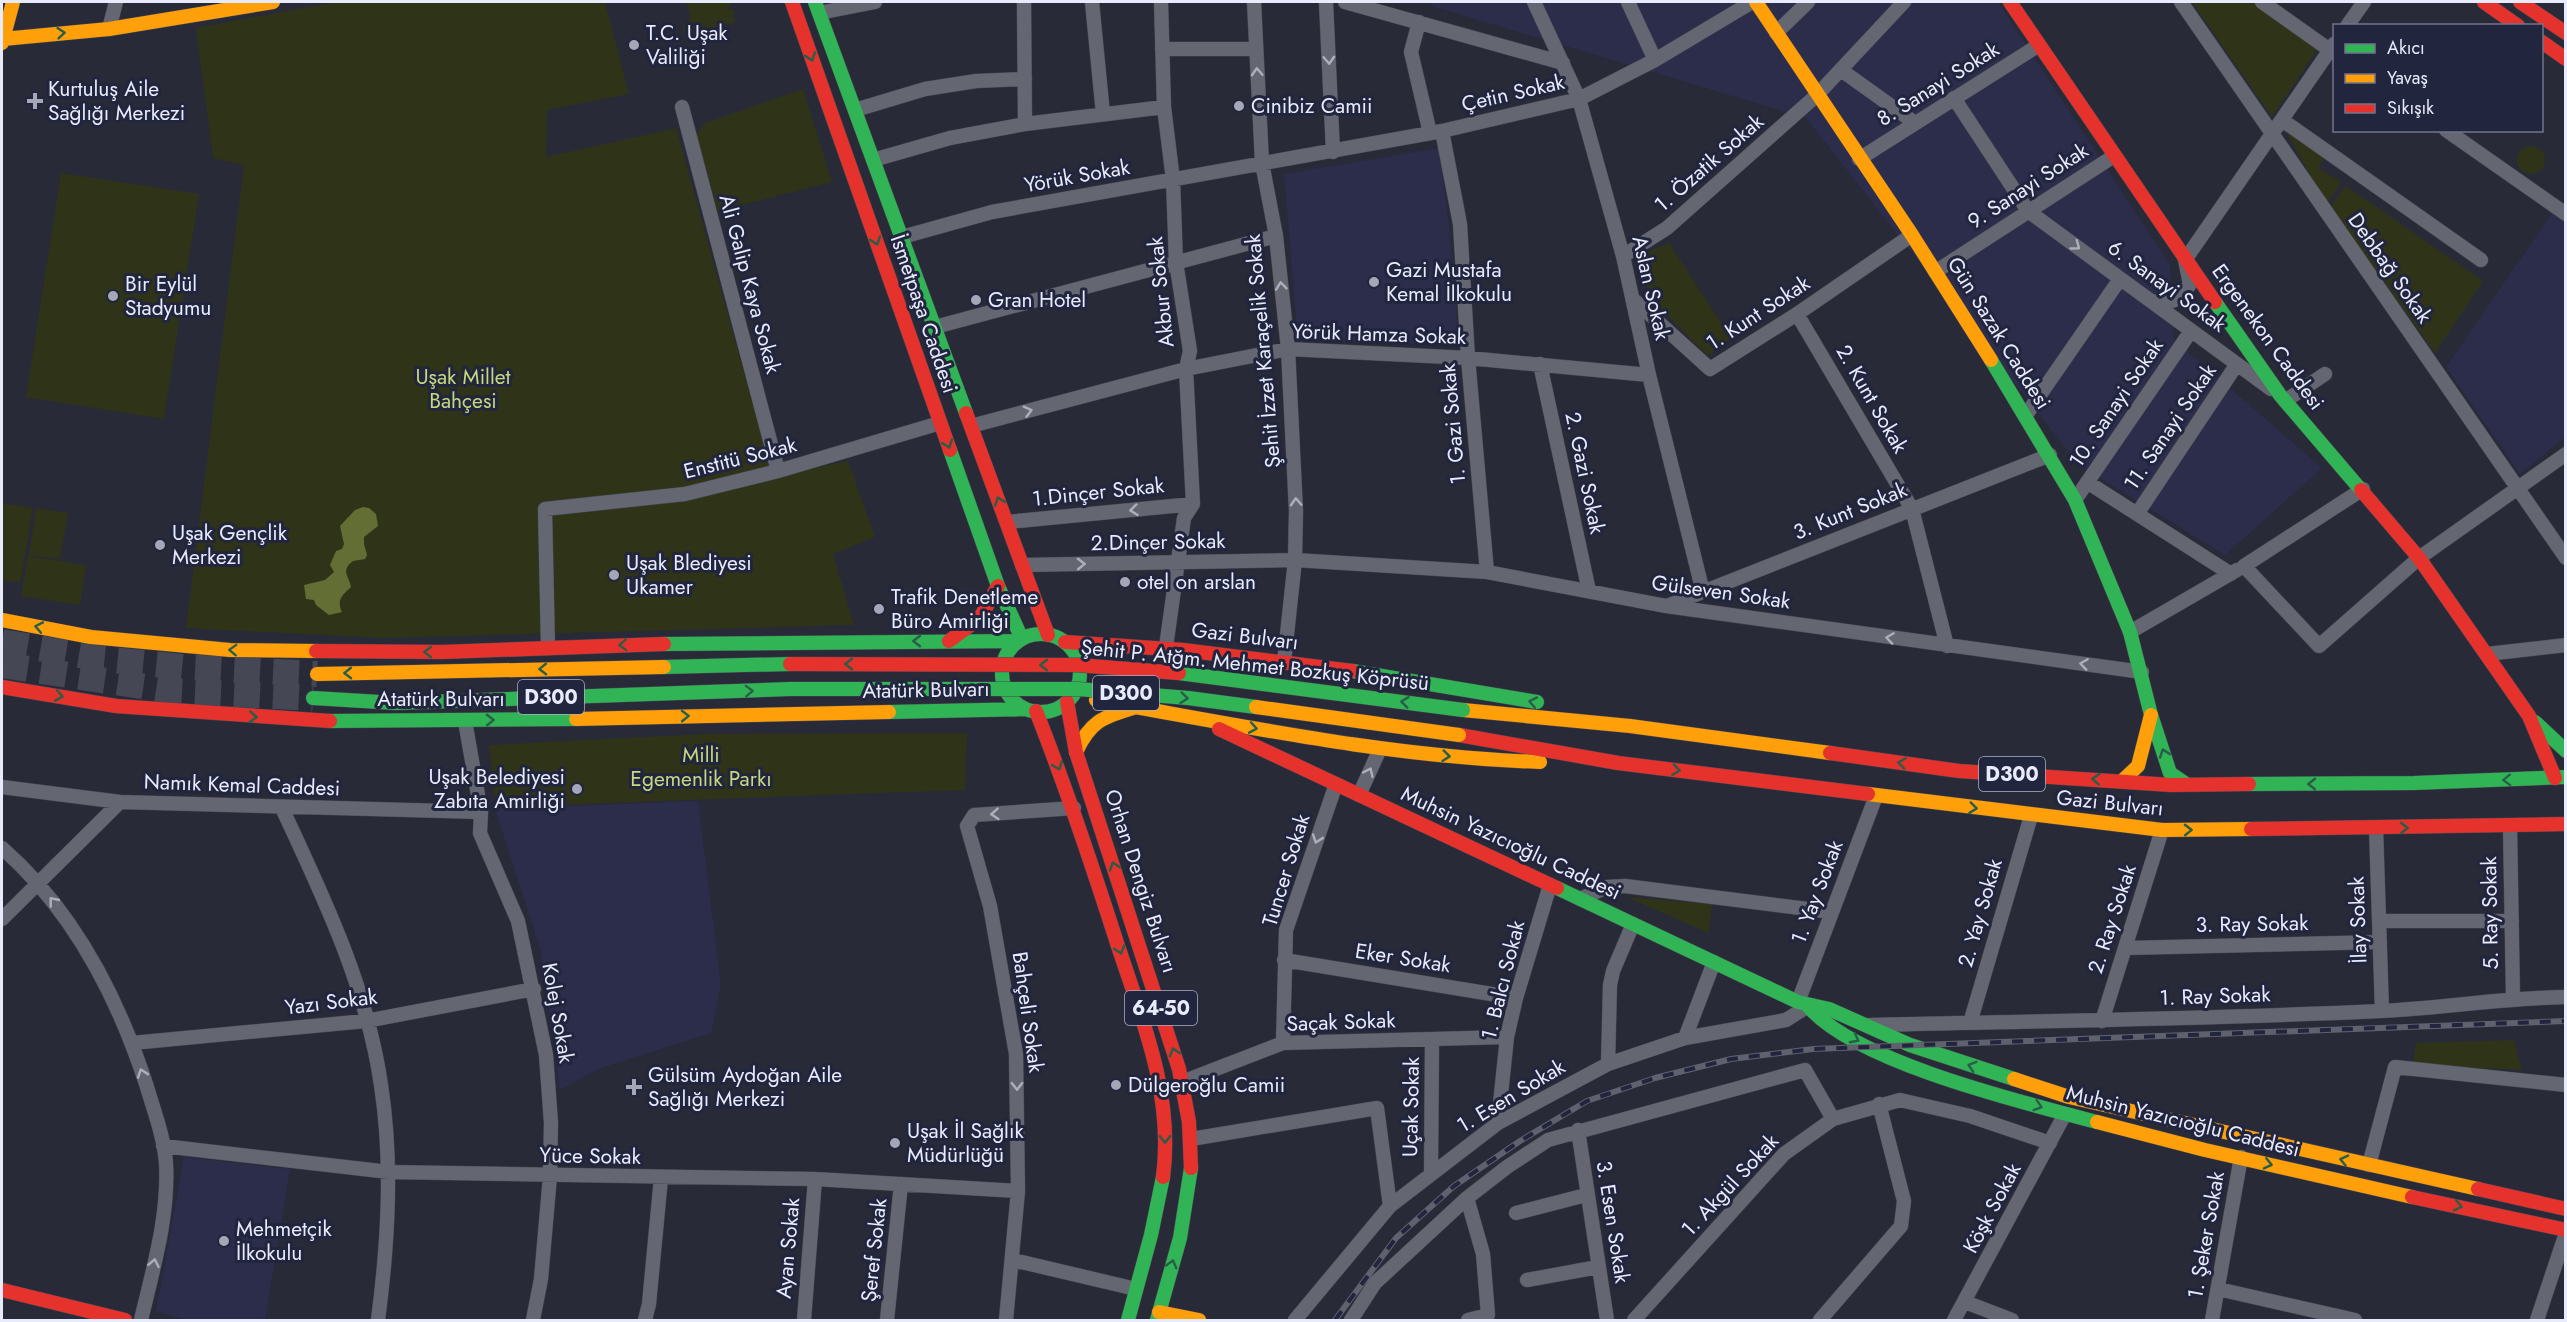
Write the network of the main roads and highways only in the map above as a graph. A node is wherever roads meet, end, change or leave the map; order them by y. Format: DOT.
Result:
graph roads {
  1 [pos="13,2"];
  2 [pos="273,2"];
  3 [pos="792,2"];
  4 [pos="1754,2"];
  5 [pos="2010,2"];
  6 [pos="2484,2"];
  7 [pos="2523,2"];
  8 [pos="817,7"];
  9 [pos="199,8"];
  10 [pos="2515,24"];
  11 [pos="2565,33"];
  12 [pos="2,41"];
  13 [pos="2543,43"];
  14 [pos="2565,59"];
  15 [pos="998,586"];
  16 [pos="2,620"];
  17 [pos="1048,634"];
  18 [pos="1020,640"];
  19 [pos="949,641"];
  20 [pos="1065,642"];
  21 [pos="1141,645"];
  22 [pos="790,664"];
  23 [pos="317,674"];
  24 [pos="2,687"];
  25 [pos="790,689"];
  26 [pos="313,698"];
  27 [pos="1069,699"];
  28 [pos="1136,707"];
  29 [pos="1031,710"];
  30 [pos="1463,710"];
  31 [pos="2151,715"];
  32 [pos="2529,716"];
  33 [pos="1195,718"];
  34 [pos="1630,726"];
  35 [pos="1459,735"];
  36 [pos="2565,751"];
  37 [pos="1076,752"];
  38 [pos="1617,763"];
  39 [pos="2122,781"];
  40 [pos="2560,781"];
  41 [pos="2186,784"];
  42 [pos="2565,824"];
  43 [pos="1803,1004"];
  44 [pos="2069,1097"];
  45 [pos="2065,1114"];
  46 [pos="2565,1209"];
  47 [pos="2565,1232"];
  48 [pos="2,1290"];
  49 [pos="1132,1305"];
  50 [pos="1158,1316"];
  51 [pos="125,1320"];
  52 [pos="1128,1320"];
  53 [pos="1199,1320"];
  1 -- 12 [label="main road"];
  2 -- 9 [label="main road"];
  3 -- 15 [label="main road, İsmetpaşa Caddesi, one-way"];
  4 -- 31 [label="main road, Gün Sazak Caddesi"];
  5 -- 32 [label="main road, Ergenekon Caddesi"];
  6 -- 10 [label="main road"];
  7 -- 11 [label="main road"];
  17 -- 8 [label="main road, İsmetpaşa Caddesi, one-way"];
  12 -- 9 [label="main road, one-way"];
  13 -- 14 [label="main road"];
  15 -- 18 [label="main road, İsmetpaşa Caddesi"];
  15 -- 19 [label="main road"];
  19 -- 16 [label="main road, one-way"];
  17 -- 18 [label="main road"];
  17 -- 20 [label="main road"];
  18 -- 19 [label="main road"];
  18 -- 29 [label="main road"];
  20 -- 21 [label="main road, Gazi Bulvarı"];
  20 -- 27 [label="main road"];
  21 -- 28 [label="main road"];
  34 -- 21 [label="main road, Gazi Bulvarı, one-way"];
  22 -- 23 [label="main road, Atatürk Bulvarı / D300, one-way"];
  30 -- 22 [label="main road, Şehit P. Atğm. Mehmet Bozkuş Köprüsü, one-way, bridge"];
  24 -- 29 [label="main road, Atatürk Bulvarı, one-way"];
  26 -- 25 [label="main road, Atatürk Bulvarı / D300, one-way"];
  25 -- 35 [label="main road, Şehit P. Atğm. Mehmet Bozkuş Köprüsü / D300, one-way, bridge"];
  27 -- 28 [label="main road, Gazi Bulvarı"];
  27 -- 29 [label="main road"];
  27 -- 37 [label="main road, Orhan Dengiz Bulvarı / 64-50"];
  28 -- 33 [label="main road, Gazi Bulvarı"];
  28 -- 37 [label="main road"];
  29 -- 49 [label="main road, Orhan Dengiz Bulvarı / 64-50, one-way"];
  30 -- 34 [label="main road, Gazi Bulvarı / D300"];
  31 -- 39 [label="main road"];
  41 -- 31 [label="main road, Gün Sazak Caddesi, one-way"];
  32 -- 36 [label="main road"];
  32 -- 40 [label="main road"];
  33 -- 38 [label="main road, Gazi Bulvarı, one-way"];
  33 -- 43 [label="main road, Muhsin Yazıcıoğlu Caddesi"];
  39 -- 34 [label="main road, Gazi Bulvarı / D300, one-way"];
  35 -- 38 [label="main road, Gazi Bulvarı / D300"];
  50 -- 37 [label="main road, Orhan Dengiz Bulvarı / 64-50, one-way"];
  38 -- 42 [label="main road, Gazi Bulvarı / D300, one-way"];
  39 -- 41 [label="main road, Gazi Bulvarı / D300"];
  40 -- 41 [label="main road, Gazi Bulvarı / D300, one-way"];
  44 -- 43 [label="main road, Muhsin Yazıcıoğlu Caddesi, one-way"];
  43 -- 45 [label="main road, Muhsin Yazıcıoğlu Caddesi, one-way"];
  44 -- 45 [label="main road"];
  46 -- 44 [label="main road, Muhsin Yazıcıoğlu Caddesi, one-way"];
  45 -- 47 [label="main road, Muhsin Yazıcıoğlu Caddesi, one-way"];
  48 -- 51 [label="main road"];
  49 -- 50 [label="main road"];
  49 -- 52 [label="main road, Orhan Dengiz Bulvarı / 64-50"];
  50 -- 53 [label="main road"];
}
